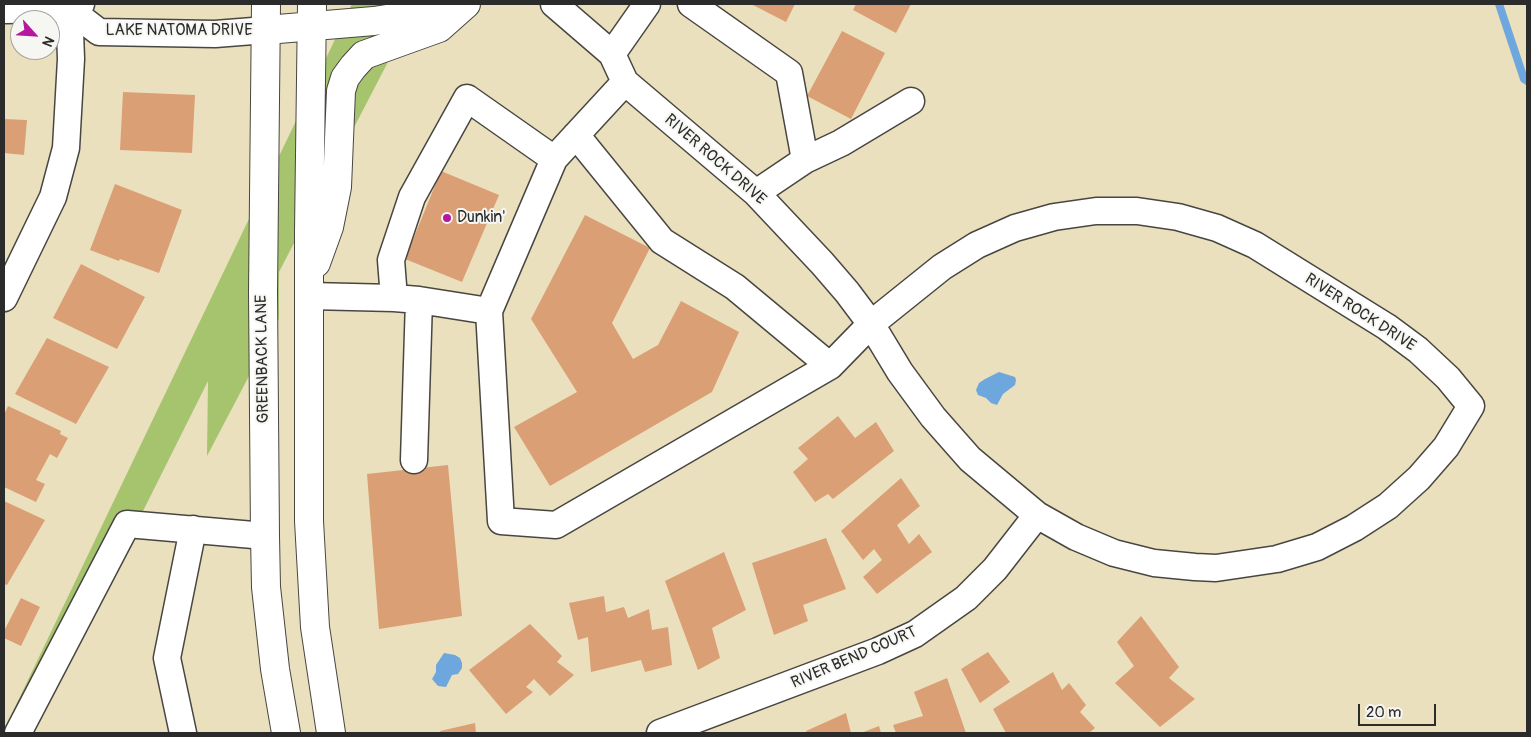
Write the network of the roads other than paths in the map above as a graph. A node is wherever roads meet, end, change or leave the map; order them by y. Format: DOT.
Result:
graph roads {
  1 [pos="449,4"];
  2 [pos="466,4"];
  3 [pos="554,4"];
  4 [pos="647,4"];
  5 [pos="691,4"];
  6 [pos="73,6"];
  7 [pos="4,10"];
  8 [pos="312,15"];
  9 [pos="266,17"];
  10 [pos="612,54"];
  11 [pos="625,82"];
  12 [pos="911,101"];
  13 [pos="576,135"];
  14 [pos="554,159"];
  15 [pos="805,160"];
  16 [pos="756,193"];
  17 [pos="310,289"];
  18 [pos="4,298"];
  19 [pos="407,299"];
  20 [pos="489,311"];
  21 [pos="871,324"];
  22 [pos="830,366"];
  23 [pos="414,460"];
  24 [pos="1037,514"];
  25 [pos="192,528"];
  26 [pos="265,536"];
  27 [pos="18,733"];
  28 [pos="183,733"];
  29 [pos="286,733"];
  30 [pos="330,733"];
  31 [pos="660,733"];
  1 -- 8 [label="main road"];
  2 -- 17 [label="main road"];
  3 -- 10 [label="street, RIVER ROCK DRIVE"];
  4 -- 10 [label="street"];
  5 -- 15 [label="street"];
  6 -- 7 [label="street"];
  6 -- 9 [label="street, LAKE NATOMA DRIVE"];
  6 -- 18 [label="street"];
  8 -- 9 [label="main road"];
  8 -- 17 [label="main road"];
  9 -- 26 [label="main road, GREENBACK LANE"];
  10 -- 11 [label="street, RIVER ROCK DRIVE"];
  11 -- 13 [label="street"];
  11 -- 16 [label="street, RIVER ROCK DRIVE"];
  12 -- 15 [label="street"];
  13 -- 14 [label="street"];
  13 -- 22 [label="street"];
  14 -- 19 [label="street"];
  14 -- 20 [label="street"];
  15 -- 16 [label="street"];
  16 -- 21 [label="street, RIVER ROCK DRIVE"];
  17 -- 19 [label="street"];
  17 -- 30 [label="main road"];
  19 -- 20 [label="street"];
  19 -- 23 [label="street"];
  20 -- 22 [label="street"];
  21 -- 22 [label="street"];
  21 -- 24 [label="street, RIVER ROCK DRIVE"];
  21 -- 24 [label="street, RIVER ROCK DRIVE"];
  24 -- 31 [label="street, RIVER BEND COURT"];
  25 -- 26 [label="street"];
  25 -- 27 [label="street"];
  25 -- 28 [label="street"];
  26 -- 29 [label="main road, GREENBACK LANE"];
}
